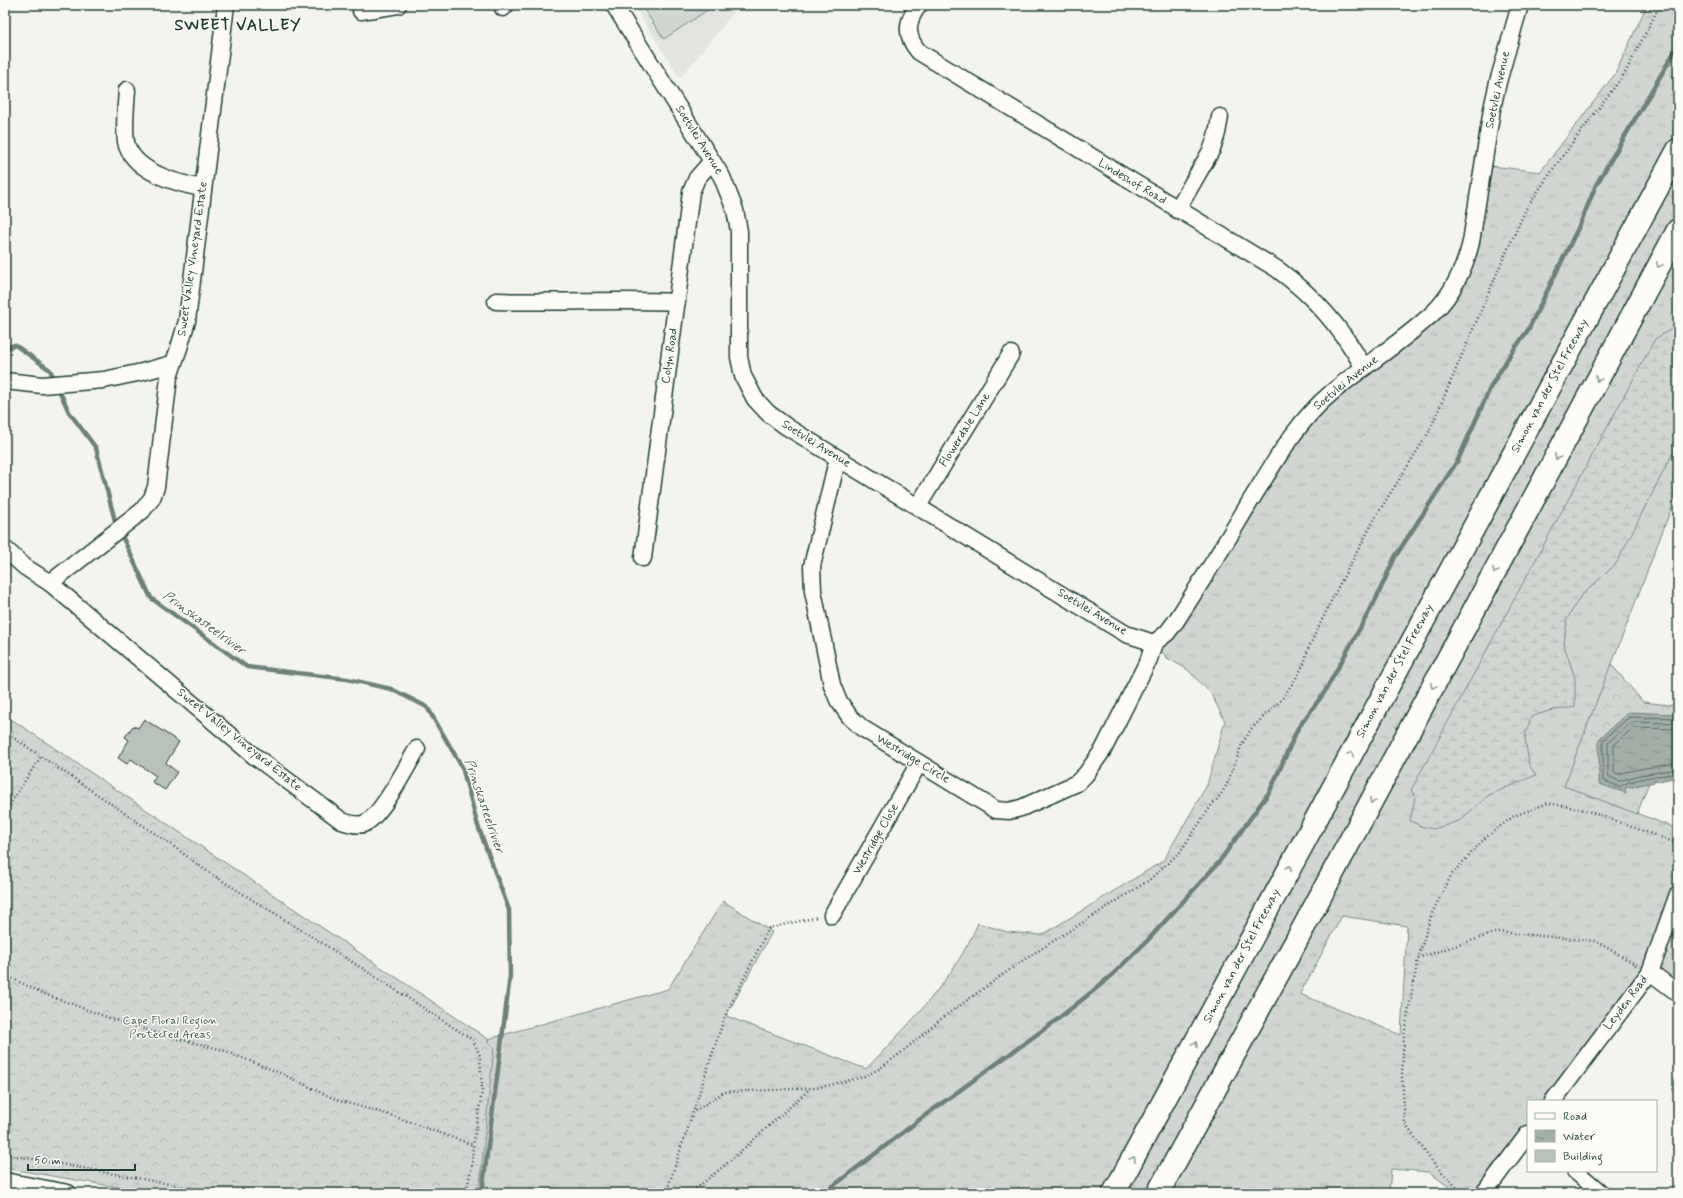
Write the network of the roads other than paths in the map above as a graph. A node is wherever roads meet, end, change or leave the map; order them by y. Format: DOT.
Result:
graph roads {
  1 [pos="226,5"];
  2 [pos="398,5"];
  3 [pos="614,5"];
  4 [pos="919,5"];
  5 [pos="1520,5"];
  6 [pos="361,11"];
  7 [pos="126,90"];
  8 [pos="1220,118"];
  9 [pos="1678,150"];
  10 [pos="712,161"];
  11 [pos="203,188"];
  12 [pos="1177,210"];
  13 [pos="1678,230"];
  14 [pos="496,301"];
  15 [pos="677,302"];
  16 [pos="1011,354"];
  17 [pos="172,364"];
  18 [pos="1364,368"];
  19 [pos="5,381"];
  20 [pos="839,459"];
  21 [pos="918,506"];
  22 [pos="5,549"];
  23 [pos="643,558"];
  24 [pos="50,583"];
  25 [pos="1154,643"];
  26 [pos="417,749"];
  27 [pos="919,763"];
  28 [pos="1678,894"];
  29 [pos="832,915"];
  30 [pos="1650,972"];
  31 [pos="1678,993"];
  32 [pos="1554,1100"];
  33 [pos="1527,1135"];
  34 [pos="1576,1172"];
  35 [pos="5,1182"];
  36 [pos="68,1193"];
  37 [pos="1114,1193"];
  38 [pos="1158,1193"];
  39 [pos="1484,1193"];
  40 [pos="1601,1193"];
  1 -- 11 [label="street, Sweet Valley Vineyard Estate"];
  2 -- 6 [label="street"];
  3 -- 10 [label="street, Soetvlei Avenue"];
  4 -- 12 [label="street, Lindeshof Road"];
  5 -- 18 [label="street, Soetvlei Avenue"];
  7 -- 11 [label="street"];
  8 -- 12 [label="street"];
  37 -- 9 [label="highway, Simon van der Stel Freeway, one-way"];
  10 -- 15 [label="street, Colyn Road"];
  10 -- 20 [label="street, Soetvlei Avenue"];
  11 -- 17 [label="street, Sweet Valley Vineyard Estate"];
  12 -- 18 [label="street, Lindeshof Road"];
  13 -- 38 [label="highway, one-way"];
  14 -- 15 [label="street"];
  15 -- 23 [label="street, Colyn Road"];
  16 -- 21 [label="street, Flowerdale Lane"];
  17 -- 19 [label="street"];
  17 -- 24 [label="street, Sweet Valley Vineyard Estate"];
  18 -- 25 [label="street, Soetvlei Avenue"];
  20 -- 21 [label="street, Soetvlei Avenue"];
  20 -- 27 [label="street, Westridge Circle"];
  21 -- 25 [label="street, Soetvlei Avenue"];
  22 -- 24 [label="street, Sweet Valley Vineyard Estate"];
  24 -- 26 [label="street, Sweet Valley Vineyard Estate"];
  25 -- 27 [label="street, Westridge Circle"];
  27 -- 29 [label="street, Westridge Close"];
  28 -- 30 [label="street, Leyden Road"];
  30 -- 31 [label="street"];
  30 -- 32 [label="street, Leyden Road"];
  33 -- 39 [label="street"];
  34 -- 40 [label="street"];
  35 -- 36 [label="street"];
}
